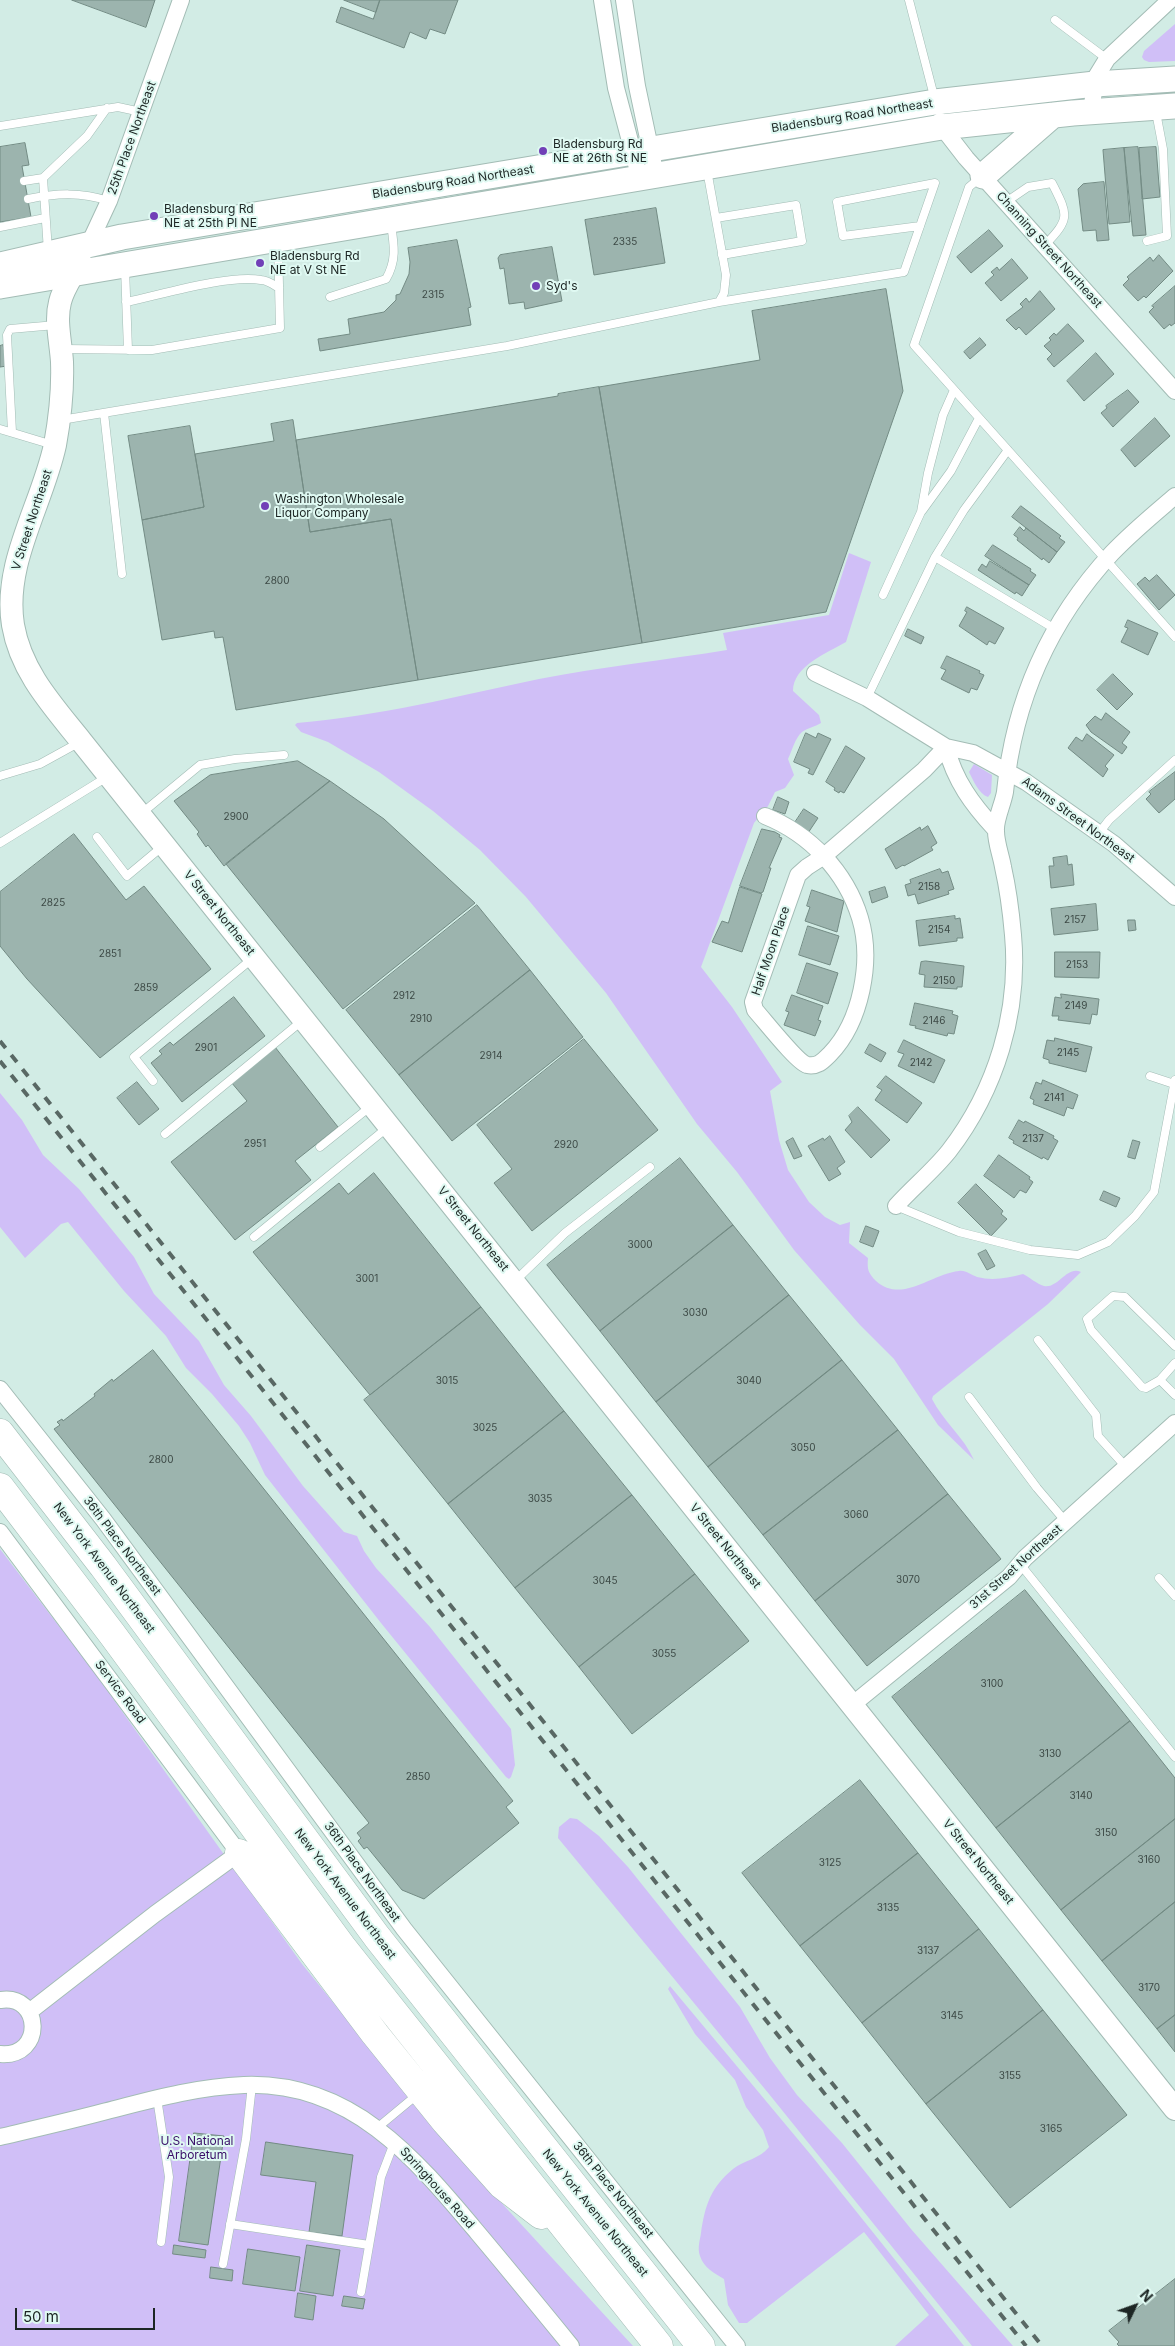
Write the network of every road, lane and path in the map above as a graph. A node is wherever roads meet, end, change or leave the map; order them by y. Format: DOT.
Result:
graph roads {
  1 [pos="181,0"];
  2 [pos="602,0"];
  3 [pos="624,0"];
  4 [pos="909,0"];
  5 [pos="1170,0"];
  6 [pos="1055,20"];
  7 [pos="1107,59"];
  8 [pos="1175,79"];
  9 [pos="1094,84"];
  10 [pos="935,102"];
  11 [pos="1165,107"];
  12 [pos="107,108"];
  13 [pos="142,112"];
  14 [pos="1091,112"];
  15 [pos="1053,115"];
  16 [pos="0,126"];
  17 [pos="942,127"];
  18 [pos="642,151"];
  19 [pos="706,167"];
  20 [pos="983,176"];
  21 [pos="648,177"];
  22 [pos="43,178"];
  23 [pos="24,180"];
  24 [pos="385,194"];
  25 [pos="44,196"];
  26 [pos="28,199"];
  27 [pos="109,201"];
  28 [pos="1006,202"];
  29 [pos="46,218"];
  30 [pos="716,218"];
  31 [pos="390,220"];
  32 [pos="920,226"];
  33 [pos="0,227"];
  34 [pos="278,239"];
  35 [pos="1147,241"];
  36 [pos="90,244"];
  37 [pos="1044,245"];
  38 [pos="48,254"];
  39 [pos="722,255"];
  40 [pos="125,264"];
  41 [pos="0,265"];
  42 [pos="75,272"];
  43 [pos="0,286"];
  44 [pos="279,288"];
  45 [pos="330,297"];
  46 [pos="126,302"];
  47 [pos="719,302"];
  48 [pos="59,325"];
  49 [pos="61,349"];
  50 [pos="128,350"];
  51 [pos="954,390"];
  52 [pos="1175,391"];
  53 [pos="104,413"];
  54 [pos="979,418"];
  55 [pos="59,420"];
  56 [pos="0,429"];
  57 [pos="12,432"];
  58 [pos="54,446"];
  59 [pos="1008,450"];
  60 [pos="1175,496"];
  61 [pos="921,512"];
  62 [pos="935,558"];
  63 [pos="1106,560"];
  64 [pos="122,574"];
  65 [pos="883,595"];
  66 [pos="1055,629"];
  67 [pos="1175,637"];
  68 [pos="815,673"];
  69 [pos="867,698"];
  70 [pos="81,742"];
  71 [pos="946,747"];
  72 [pos="284,755"];
  73 [pos="1175,760"];
  74 [pos="1007,771"];
  75 [pos="0,776"];
  76 [pos="109,776"];
  77 [pos="140,814"];
  78 [pos="765,816"];
  79 [pos="995,830"];
  80 [pos="1099,833"];
  81 [pos="97,837"];
  82 [pos="0,843"];
  83 [pos="165,845"];
  84 [pos="824,856"];
  85 [pos="1175,897"];
  86 [pos="255,957"];
  87 [pos="304,1019"];
  88 [pos="1150,1076"];
  89 [pos="153,1080"];
  90 [pos="1175,1082"];
  91 [pos="373,1105"];
  92 [pos="1173,1112"];
  93 [pos="390,1126"];
  94 [pos="165,1134"];
  95 [pos="320,1147"];
  96 [pos="650,1167"];
  97 [pos="896,1206"];
  98 [pos="254,1238"];
  99 [pos="514,1281"];
  100 [pos="1038,1340"];
  101 [pos="1175,1346"];
  102 [pos="1175,1363"];
  103 [pos="1160,1380"];
  104 [pos="0,1389"];
  105 [pos="1175,1395"];
  106 [pos="969,1397"];
  107 [pos="1175,1423"];
  108 [pos="0,1433"];
  109 [pos="1126,1467"];
  110 [pos="0,1487"];
  111 [pos="1066,1522"];
  112 [pos="0,1532"];
  113 [pos="1020,1564"];
  114 [pos="1159,1578"];
  115 [pos="1175,1596"];
  116 [pos="852,1705"];
  117 [pos="1175,1757"];
  118 [pos="240,1853"];
  119 [pos="0,2000"];
  120 [pos="29,2012"];
  121 [pos="0,2054"];
  122 [pos="252,2085"];
  123 [pos="421,2092"];
  124 [pos="157,2098"];
  125 [pos="1175,2109"];
  126 [pos="377,2128"];
  127 [pos="0,2137"];
  128 [pos="395,2141"];
  129 [pos="230,2224"];
  130 [pos="161,2242"];
  131 [pos="578,2244"];
  132 [pos="369,2245"];
  133 [pos="223,2264"];
  134 [pos="361,2292"];
  135 [pos="571,2346"];
  136 [pos="659,2346"];
  137 [pos="701,2346"];
  138 [pos="737,2346"];
  1 -- 13 [label="street, 25th Place Northeast"];
  2 -- 18 [label="street"];
  3 -- 18 [label="street"];
  4 -- 10 [label="lane"];
  5 -- 7 [label="street"];
  6 -- 7 [label="lane"];
  7 -- 9 [label="street"];
  8 -- 9 [label="main road, Bladensburg Road Northeast"];
  9 -- 10 [label="main road, Bladensburg Road Northeast"];
  9 -- 14 [label="street"];
  10 -- 17 [label="street, Channing Street Northeast"];
  10 -- 18 [label="main road, Bladensburg Road Northeast"];
  11 -- 14 [label="main road, Bladensburg Road Northeast"];
  11 -- 35 [label="lane"];
  12 -- 13 [label="lane"];
  12 -- 16 [label="lane"];
  12 -- 22 [label="lane"];
  13 -- 27 [label="street, 25th Place Northeast"];
  14 -- 15 [label="main road, Bladensburg Road Northeast"];
  15 -- 17 [label="main road, Bladensburg Road Northeast"];
  15 -- 20 [label="main road"];
  17 -- 19 [label="main road, Bladensburg Road Northeast"];
  17 -- 20 [label="street, Channing Street Northeast"];
  18 -- 21 [label="street"];
  18 -- 24 [label="main road, Bladensburg Road Northeast"];
  19 -- 21 [label="main road, Bladensburg Road Northeast"];
  19 -- 30 [label="lane"];
  20 -- 28 [label="street, Channing Street Northeast"];
  20 -- 51 [label="lane"];
  21 -- 31 [label="main road, Bladensburg Road Northeast"];
  22 -- 23 [label="lane"];
  22 -- 25 [label="lane"];
  24 -- 31 [label="main road"];
  24 -- 36 [label="main road, Bladensburg Road Northeast"];
  25 -- 26 [label="lane"];
  25 -- 27 [label="lane"];
  25 -- 29 [label="lane"];
  27 -- 36 [label="street, 25th Place Northeast"];
  28 -- 37 [label="street, Channing Street Northeast"];
  28 -- 37 [label="lane"];
  29 -- 33 [label="lane"];
  29 -- 38 [label="lane"];
  30 -- 39 [label="lane"];
  30 -- 39 [label="lane"];
  31 -- 34 [label="main road, Bladensburg Road Northeast"];
  31 -- 45 [label="lane"];
  32 -- 32 [label="lane"];
  32 -- 47 [label="lane"];
  34 -- 40 [label="main road, Bladensburg Road Northeast"];
  34 -- 44 [label="lane"];
  36 -- 38 [label="main road, Bladensburg Road Northeast"];
  36 -- 42 [label="street, 25th Place Northeast"];
  37 -- 52 [label="street, Channing Street Northeast"];
  38 -- 41 [label="main road, Bladensburg Road Northeast"];
  39 -- 47 [label="lane"];
  40 -- 42 [label="main road, Bladensburg Road Northeast"];
  40 -- 46 [label="lane"];
  42 -- 43 [label="main road, Bladensburg Road Northeast"];
  42 -- 48 [label="street, V Street Northeast"];
  44 -- 46 [label="lane"];
  44 -- 50 [label="lane"];
  46 -- 50 [label="lane"];
  47 -- 53 [label="lane"];
  48 -- 49 [label="street, V Street Northeast"];
  48 -- 57 [label="lane"];
  49 -- 50 [label="lane"];
  49 -- 55 [label="street, V Street Northeast"];
  51 -- 54 [label="lane"];
  51 -- 61 [label="lane"];
  53 -- 55 [label="lane"];
  53 -- 64 [label="lane"];
  54 -- 59 [label="lane"];
  54 -- 61 [label="lane"];
  55 -- 58 [label="street, V Street Northeast"];
  56 -- 57 [label="lane"];
  57 -- 58 [label="lane"];
  58 -- 70 [label="street, V Street Northeast"];
  59 -- 62 [label="lane"];
  59 -- 63 [label="lane"];
  60 -- 63 [label="street"];
  61 -- 65 [label="lane"];
  62 -- 66 [label="lane"];
  62 -- 69 [label="lane"];
  63 -- 66 [label="street"];
  63 -- 67 [label="lane"];
  66 -- 74 [label="street"];
  68 -- 69 [label="street, Adams Street Northeast"];
  69 -- 71 [label="street, Adams Street Northeast"];
  70 -- 75 [label="lane"];
  70 -- 76 [label="street, V Street Northeast"];
  71 -- 74 [label="street, Adams Street Northeast"];
  71 -- 79 [label="street"];
  71 -- 84 [label="street, Half Moon Place"];
  72 -- 77 [label="lane"];
  73 -- 80 [label="lane"];
  74 -- 79 [label="street"];
  74 -- 80 [label="street, Adams Street Northeast"];
  76 -- 77 [label="street, V Street Northeast"];
  76 -- 82 [label="lane"];
  77 -- 83 [label="street, V Street Northeast"];
  78 -- 84 [label="street, Half Moon Place"];
  79 -- 97 [label="street"];
  80 -- 85 [label="street, Adams Street Northeast"];
  81 -- 83 [label="lane"];
  83 -- 86 [label="street, V Street Northeast"];
  84 -- 84 [label="street, Half Moon Place"];
  86 -- 87 [label="street, V Street Northeast"];
  86 -- 89 [label="lane"];
  87 -- 91 [label="street, V Street Northeast"];
  87 -- 94 [label="lane"];
  88 -- 90 [label="lane"];
  90 -- 92 [label="lane"];
  91 -- 93 [label="street, V Street Northeast"];
  91 -- 95 [label="lane"];
  92 -- 97 [label="lane"];
  93 -- 98 [label="lane"];
  93 -- 99 [label="street, V Street Northeast"];
  96 -- 99 [label="lane"];
  99 -- 116 [label="street, V Street Northeast"];
  100 -- 109 [label="lane"];
  101 -- 103 [label="lane"];
  102 -- 103 [label="lane"];
  103 -- 105 [label="lane"];
  104 -- 138 [label="street, 36th Place Northeast"];
  106 -- 111 [label="lane"];
  107 -- 109 [label="street, 31st Street Northeast"];
  108 -- 137 [label="highway, New York Avenue Northeast"];
  109 -- 111 [label="street, 31st Street Northeast"];
  110 -- 131 [label="highway"];
  111 -- 113 [label="street, 31st Street Northeast"];
  112 -- 118 [label="street, Service Road"];
  113 -- 116 [label="street, 31st Street Northeast"];
  113 -- 117 [label="lane"];
  114 -- 115 [label="lane"];
  116 -- 125 [label="street, V Street Northeast"];
  118 -- 120 [label="street"];
  118 -- 123 [label="highway"];
  119 -- 120 [label="street"];
  120 -- 121 [label="street"];
  122 -- 124 [label="street, Springhouse Road"];
  122 -- 126 [label="street, Springhouse Road"];
  122 -- 129 [label="lane"];
  123 -- 126 [label="lane"];
  123 -- 131 [label="highway"];
  124 -- 127 [label="street, Springhouse Road"];
  124 -- 130 [label="lane"];
  126 -- 128 [label="street, Springhouse Road"];
  128 -- 132 [label="lane"];
  128 -- 135 [label="street, Springhouse Road"];
  129 -- 132 [label="lane"];
  129 -- 133 [label="lane"];
  131 -- 136 [label="highway"];
  132 -- 134 [label="lane"];
}
